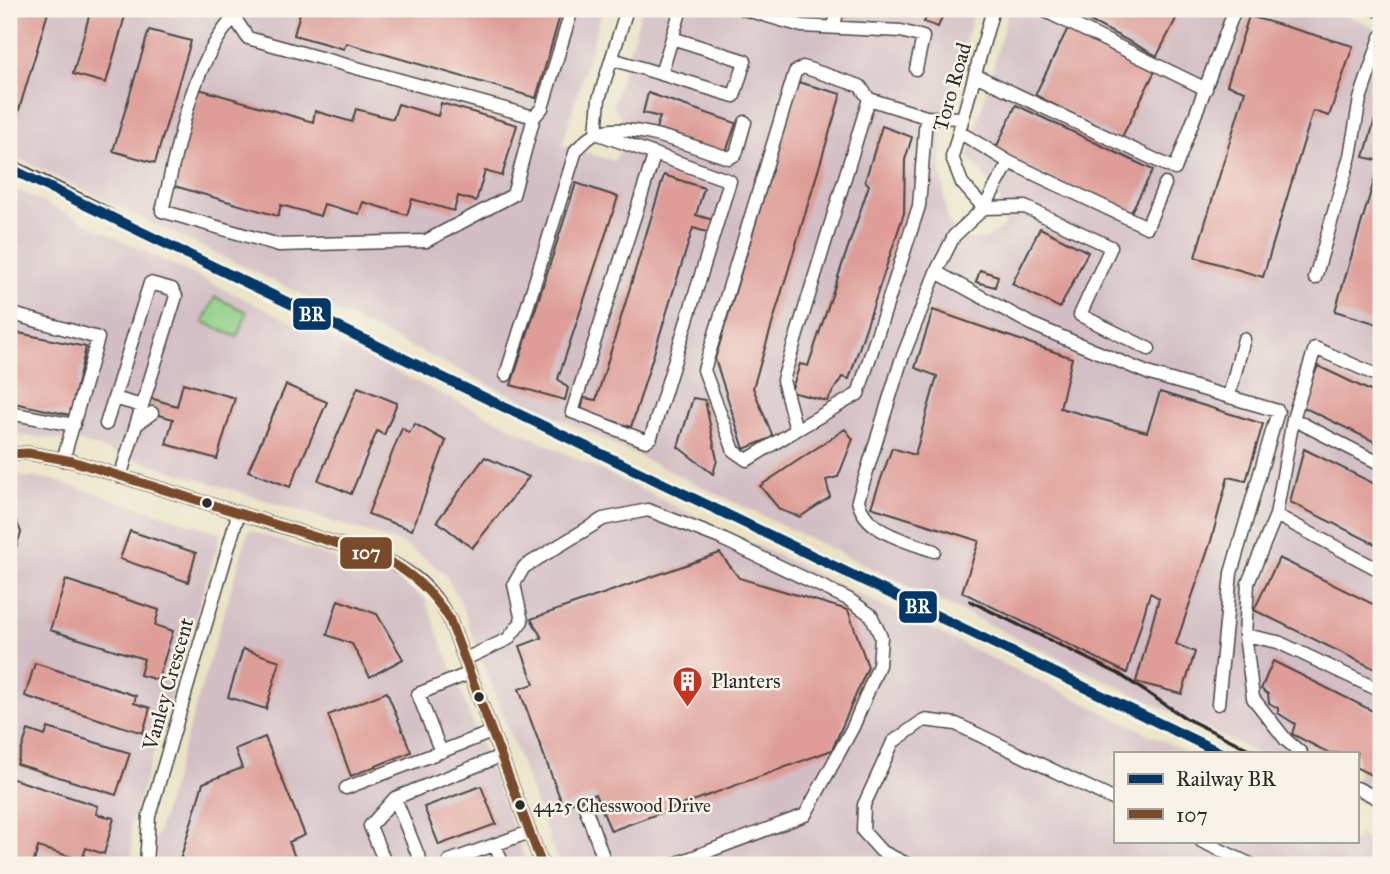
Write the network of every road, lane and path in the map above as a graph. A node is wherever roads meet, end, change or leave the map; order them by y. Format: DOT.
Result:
graph roads {
  1 [pos="572,9"];
  2 [pos="627,9"];
  3 [pos="681,9"];
  4 [pos="743,9"];
  5 [pos="838,9"];
  6 [pos="993,9"];
  7 [pos="1041,9"];
  8 [pos="1235,9"];
  9 [pos="1375,9"];
  10 [pos="1381,12"];
  11 [pos="834,25"];
  12 [pos="1381,37"];
  13 [pos="672,38"];
  14 [pos="612,59"];
  15 [pos="916,69"];
  16 [pos="661,74"];
  17 [pos="975,75"];
  18 [pos="1206,89"];
  19 [pos="869,99"];
  20 [pos="534,117"];
  21 [pos="926,117"];
  22 [pos="963,118"];
  23 [pos="745,122"];
  24 [pos="959,132"];
  25 [pos="596,133"];
  26 [pos="654,156"];
  27 [pos="1009,162"];
  28 [pos="1165,184"];
  29 [pos="984,208"];
  30 [pos="936,272"];
  31 [pos="1315,278"];
  32 [pos="9,313"];
  33 [pos="1244,339"];
  34 [pos="1149,349"];
  35 [pos="506,375"];
  36 [pos="1381,377"];
  37 [pos="148,385"];
  38 [pos="1229,396"];
  39 [pos="114,398"];
  40 [pos="155,400"];
  41 [pos="147,409"];
  42 [pos="9,413"];
  43 [pos="1293,419"];
  44 [pos="106,424"];
  45 [pos="74,425"];
  46 [pos="796,430"];
  47 [pos="9,454"];
  48 [pos="64,460"];
  49 [pos="1381,464"];
  50 [pos="120,477"];
  51 [pos="238,515"];
  52 [pos="1276,515"];
  53 [pos="934,551"];
  54 [pos="1381,571"];
  55 [pos="1245,635"];
  56 [pos="465,659"];
  57 [pos="470,673"];
  58 [pos="1381,691"];
  59 [pos="1218,704"];
  60 [pos="492,732"];
  61 [pos="441,752"];
  62 [pos="1300,752"];
  63 [pos="501,756"];
  64 [pos="346,788"];
  65 [pos="1358,788"];
  66 [pos="396,798"];
  67 [pos="1114,800"];
  68 [pos="1381,800"];
  69 [pos="585,807"];
  70 [pos="530,832"];
  71 [pos="1202,842"];
  72 [pos="495,845"];
  73 [pos="449,862"];
  74 [pos="146,865"];
  75 [pos="386,865"];
  76 [pos="421,865"];
  77 [pos="503,865"];
  78 [pos="542,865"];
  79 [pos="606,865"];
  80 [pos="672,865"];
  81 [pos="909,865"];
  82 [pos="1252,865"];
  1 -- 20 [label="street"];
  2 -- 14 [label="street"];
  3 -- 13 [label="street"];
  4 -- 11 [label="street"];
  5 -- 11 [label="street"];
  6 -- 17 [label="street, Toro Road"];
  7 -- 18 [label="street"];
  8 -- 18 [label="street"];
  9 -- 10 [label="street"];
  11 -- 15 [label="street"];
  12 -- 31 [label="street"];
  13 -- 16 [label="street"];
  13 -- 16 [label="street"];
  14 -- 16 [label="street"];
  14 -- 25 [label="street"];
  17 -- 18 [label="street"];
  17 -- 22 [label="street, Toro Road"];
  19 -- 21 [label="street"];
  19 -- 46 [label="street"];
  19 -- 46 [label="street"];
  20 -- 20 [label="street"];
  21 -- 22 [label="street"];
  21 -- 46 [label="street"];
  22 -- 24 [label="street, Toro Road"];
  23 -- 25 [label="street"];
  24 -- 27 [label="street"];
  24 -- 29 [label="street, Toro Road"];
  25 -- 26 [label="street"];
  25 -- 35 [label="street"];
  26 -- 26 [label="street"];
  27 -- 28 [label="street"];
  27 -- 29 [label="street"];
  29 -- 30 [label="street"];
  29 -- 34 [label="street"];
  30 -- 38 [label="street"];
  30 -- 53 [label="street"];
  32 -- 45 [label="street"];
  33 -- 38 [label="street"];
  36 -- 43 [label="street"];
  37 -- 39 [label="street"];
  37 -- 40 [label="street"];
  37 -- 41 [label="street"];
  38 -- 59 [label="street"];
  39 -- 41 [label="street"];
  39 -- 44 [label="street"];
  41 -- 50 [label="street"];
  42 -- 45 [label="street"];
  43 -- 49 [label="street"];
  43 -- 52 [label="street"];
  45 -- 48 [label="street"];
  47 -- 48 [label="street"];
  48 -- 50 [label="street"];
  50 -- 51 [label="street"];
  51 -- 56 [label="street"];
  51 -- 74 [label="street, Vanley Crescent"];
  52 -- 54 [label="street"];
  52 -- 55 [label="street"];
  55 -- 58 [label="street"];
  55 -- 62 [label="street"];
  56 -- 57 [label="street"];
  56 -- 80 [label="street"];
  57 -- 60 [label="street"];
  57 -- 61 [label="street"];
  60 -- 61 [label="street"];
  60 -- 63 [label="street"];
  61 -- 64 [label="street"];
  63 -- 66 [label="street"];
  63 -- 70 [label="street"];
  65 -- 68 [label="street"];
  66 -- 75 [label="street"];
  66 -- 76 [label="street"];
  67 -- 81 [label="street"];
  69 -- 79 [label="street"];
  70 -- 72 [label="street"];
  70 -- 78 [label="street"];
  71 -- 82 [label="street"];
  72 -- 73 [label="street"];
  72 -- 77 [label="street"];
}
